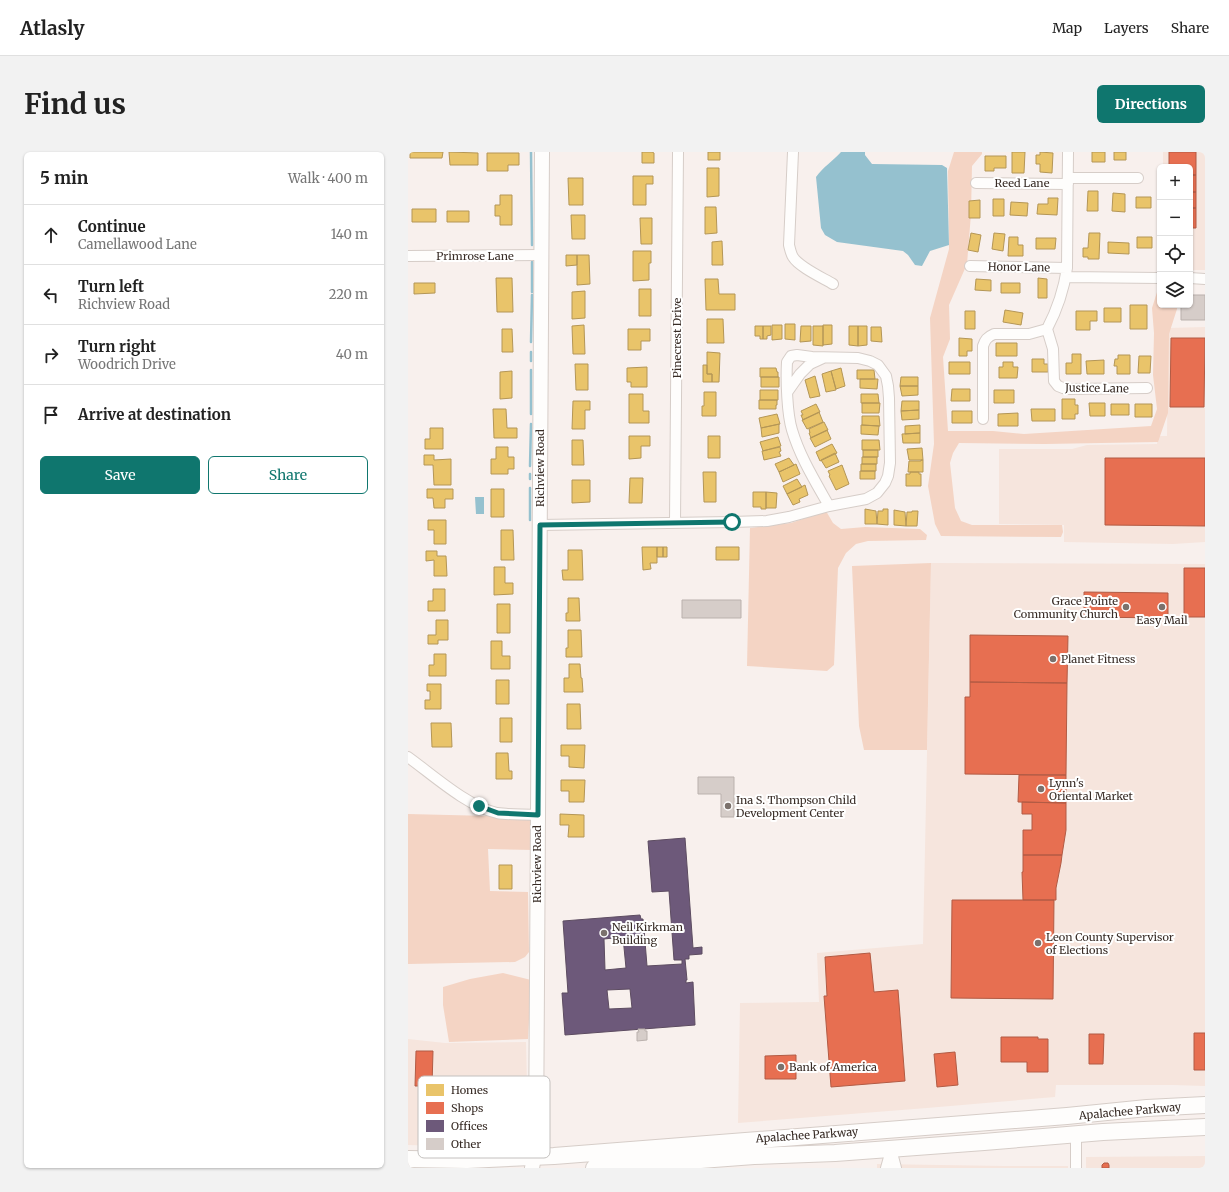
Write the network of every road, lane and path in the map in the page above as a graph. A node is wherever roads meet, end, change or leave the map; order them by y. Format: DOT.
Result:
graph roads {
  1 [pos="542,152"];
  2 [pos="678,152"];
  3 [pos="793,152"];
  4 [pos="1068,152"];
  5 [pos="1138,178"];
  6 [pos="1068,181"];
  7 [pos="976,183"];
  8 [pos="541,255"];
  9 [pos="408,256"];
  10 [pos="970,266"];
  11 [pos="1067,273"];
  12 [pos="1157,278"];
  13 [pos="1193,278"];
  14 [pos="1205,279"];
  15 [pos="834,284"];
  16 [pos="1047,328"];
  17 [pos="825,357"];
  18 [pos="1147,388"];
  19 [pos="788,391"];
  20 [pos="983,419"];
  21 [pos="829,506"];
  22 [pos="675,523"];
  23 [pos="540,525"];
  24 [pos="408,757"];
  25 [pos="538,815"];
  26 [pos="536,1076"];
  27 [pos="1205,1105"];
  28 [pos="1067,1116"];
  29 [pos="1205,1127"];
  30 [pos="890,1129"];
  31 [pos="1076,1134"];
  32 [pos="1053,1136"];
  33 [pos="790,1137"];
  34 [pos="734,1141"];
  35 [pos="891,1148"];
  36 [pos="754,1156"];
  37 [pos="408,1159"];
  38 [pos="533,1162"];
  39 [pos="602,1168"];
  40 [pos="886,1168"];
  41 [pos="896,1168"];
  42 [pos="1076,1168"];
  1 -- 8 [label="street, Richview Road"];
  2 -- 22 [label="street, Pinecrest Drive"];
  3 -- 15 [label="street"];
  4 -- 6 [label="street"];
  5 -- 6 [label="street, Reed Lane"];
  6 -- 7 [label="street, Reed Lane"];
  6 -- 11 [label="street"];
  8 -- 9 [label="street, Primrose Lane"];
  8 -- 23 [label="street, Richview Road"];
  10 -- 11 [label="street, Honor Lane"];
  11 -- 12 [label="street, Honor Lane"];
  11 -- 16 [label="street"];
  13 -- 14 [label="street"];
  16 -- 18 [label="street, Justice Lane"];
  16 -- 20 [label="street"];
  17 -- 19 [label="street"];
  17 -- 19 [label="street"];
  17 -- 21 [label="street"];
  19 -- 21 [label="street"];
  21 -- 22 [label="street"];
  22 -- 23 [label="street"];
  23 -- 25 [label="street, Richview Road"];
  24 -- 25 [label="street"];
  25 -- 26 [label="street, Richview Road"];
  27 -- 28 [label="main road, Apalachee Parkway"];
  28 -- 30 [label="main road, Apalachee Parkway"];
  28 -- 32 [label="main road"];
  29 -- 31 [label="main road, Apalachee Parkway"];
  30 -- 33 [label="main road, Apalachee Parkway"];
  30 -- 35 [label="main road"];
  31 -- 32 [label="main road, Apalachee Parkway"];
  31 -- 42 [label="street"];
  32 -- 35 [label="main road, Apalachee Parkway"];
  33 -- 34 [label="main road, Apalachee Parkway"];
  33 -- 36 [label="main road"];
  34 -- 36 [label="main road"];
  34 -- 38 [label="main road, Apalachee Parkway"];
  35 -- 36 [label="main road, Apalachee Parkway"];
  35 -- 40 [label="street"];
  35 -- 41 [label="street"];
  36 -- 39 [label="main road, Apalachee Parkway"];
  37 -- 38 [label="main road, Apalachee Parkway"];
}
